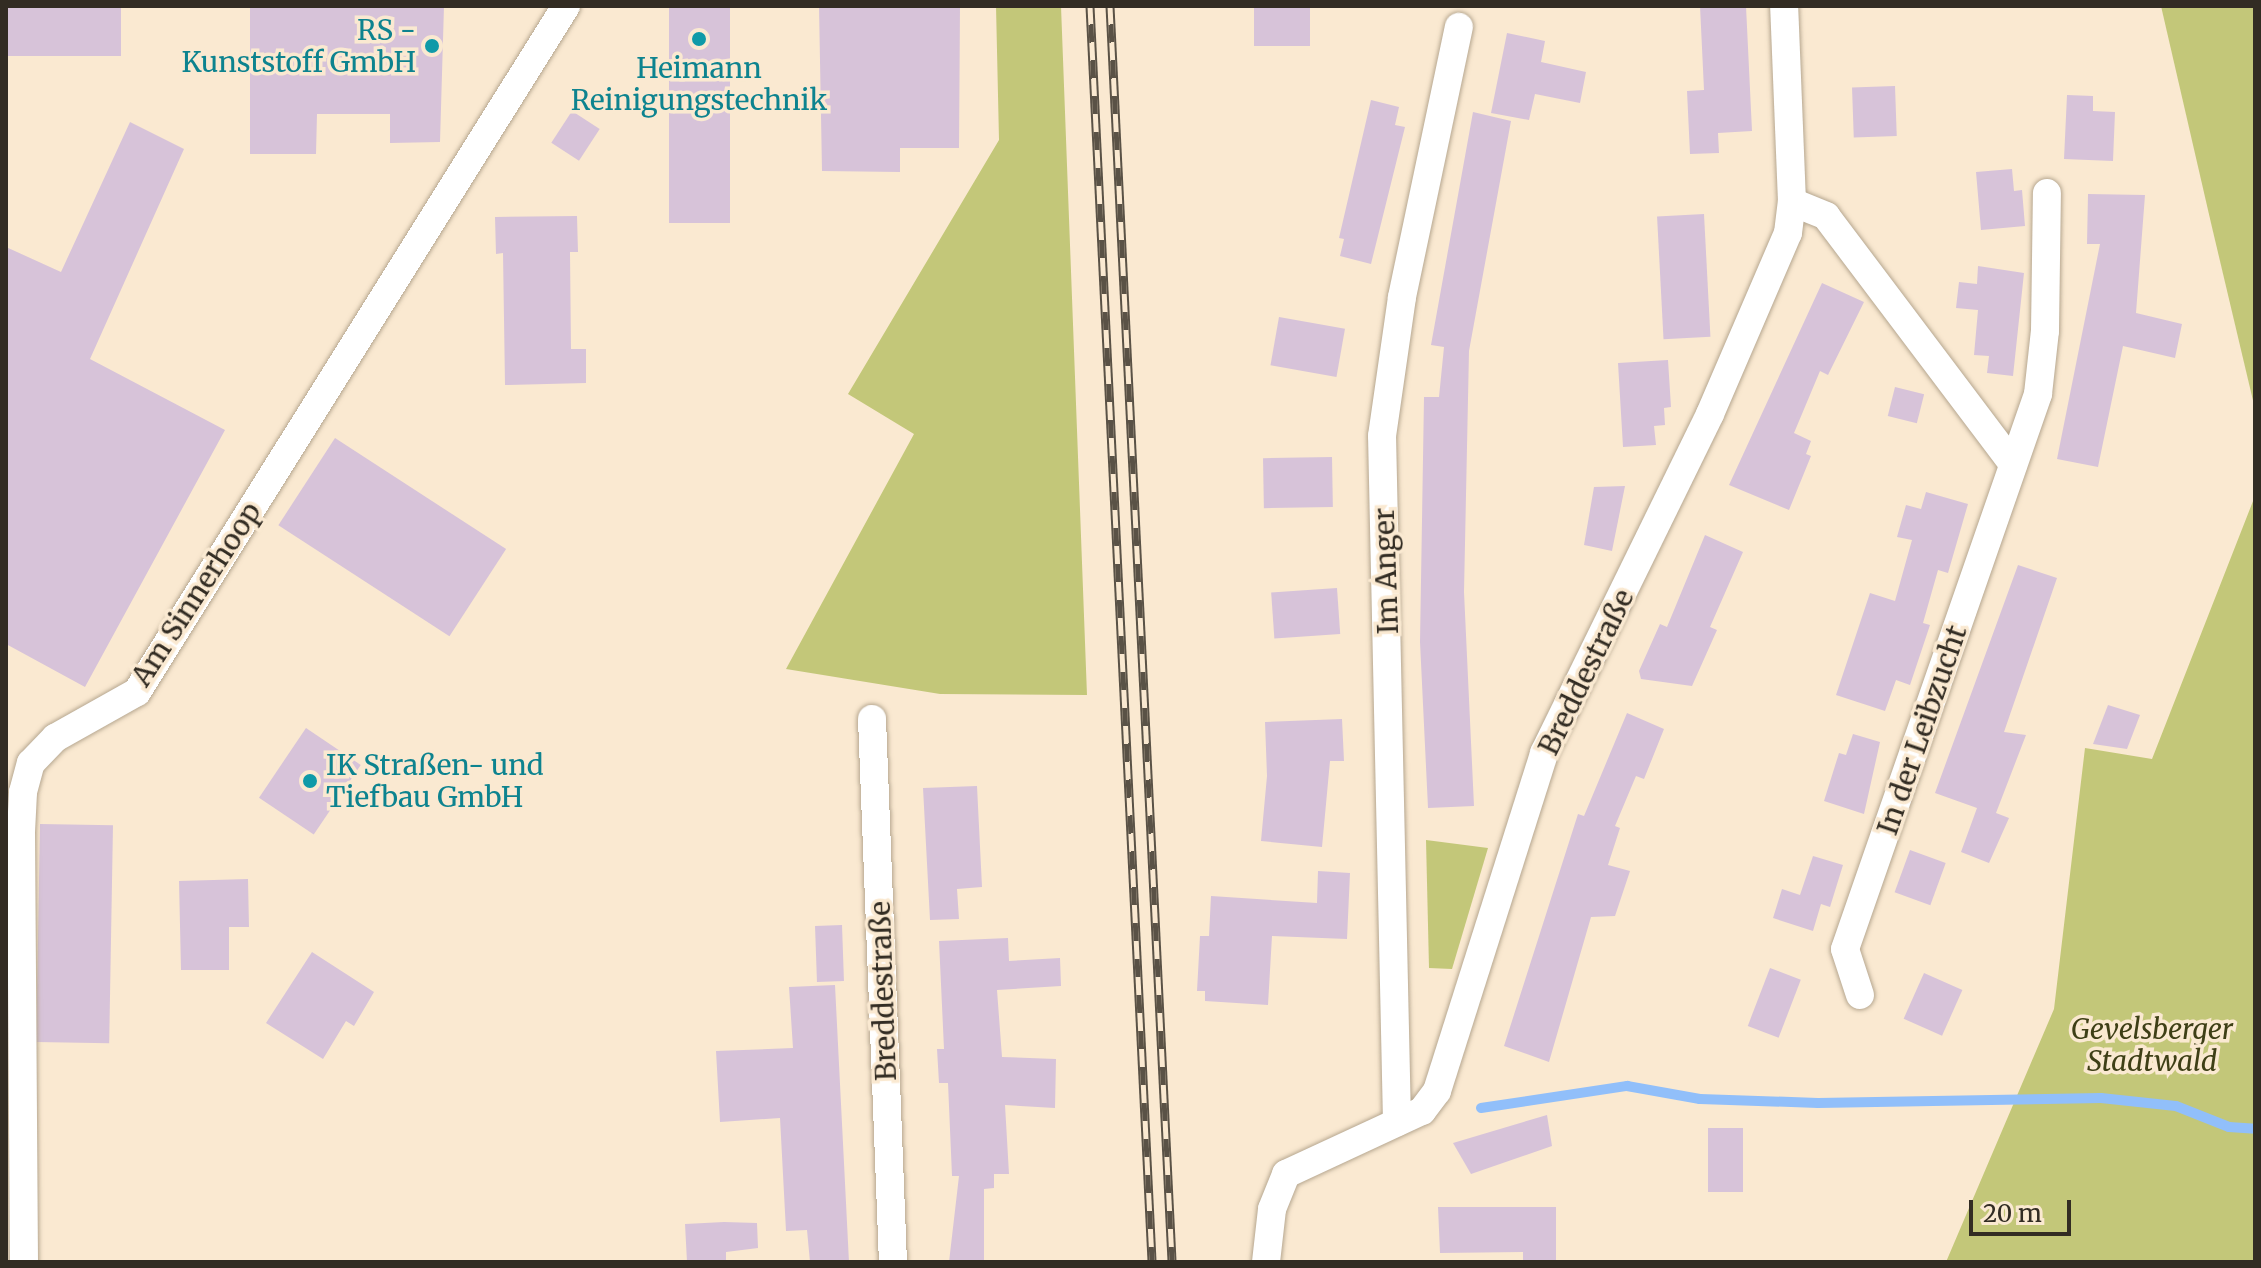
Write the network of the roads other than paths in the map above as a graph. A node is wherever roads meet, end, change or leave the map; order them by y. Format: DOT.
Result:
graph roads {
  1 [pos="566,6"];
  2 [pos="1784,6"];
  3 [pos="1459,27"];
  4 [pos="2047,193"];
  5 [pos="1792,202"];
  6 [pos="2013,464"];
  7 [pos="872,719"];
  8 [pos="1860,995"];
  9 [pos="1397,1122"];
  10 [pos="24,1262"];
  11 [pos="893,1262"];
  12 [pos="1266,1262"];
  1 -- 10 [label="street, Am Sinnerhoop"];
  2 -- 5 [label="street, Breddestraße"];
  3 -- 9 [label="street, Im Anger"];
  4 -- 6 [label="street, In der Leibzucht"];
  5 -- 6 [label="street"];
  5 -- 9 [label="street, Breddestraße"];
  6 -- 8 [label="street, In der Leibzucht"];
  7 -- 11 [label="street, Breddestraße"];
  9 -- 12 [label="street, Breddestraße"];
}
